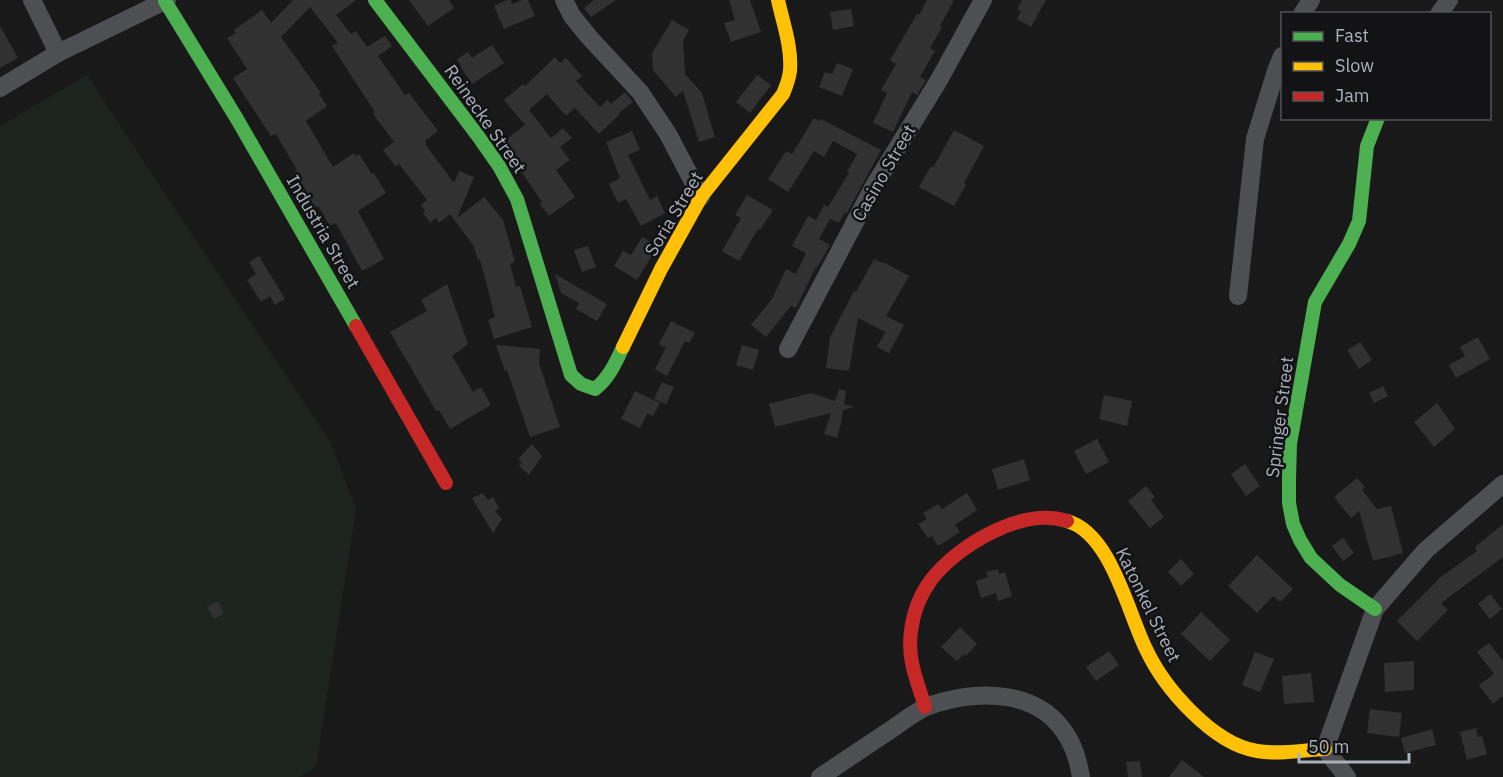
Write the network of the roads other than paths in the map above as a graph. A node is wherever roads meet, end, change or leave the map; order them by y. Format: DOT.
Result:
graph roads {
  1 [pos="32,0"];
  2 [pos="166,0"];
  3 [pos="375,0"];
  4 [pos="564,0"];
  5 [pos="778,0"];
  6 [pos="983,0"];
  7 [pos="58,53"];
  8 [pos="1281,58"];
  9 [pos="0,88"];
  10 [pos="1377,120"];
  11 [pos="701,197"];
  12 [pos="1238,296"];
  13 [pos="788,349"];
  14 [pos="571,375"];
  15 [pos="446,483"];
  16 [pos="1503,484"];
  17 [pos="1375,609"];
  18 [pos="925,707"];
  19 [pos="1325,749"];
  20 [pos="820,777"];
  21 [pos="1082,777"];
  22 [pos="1347,777"];
  1 -- 7 [label="street"];
  2 -- 7 [label="street"];
  2 -- 15 [label="street, Industria Street"];
  3 -- 14 [label="street, Reinecke Street"];
  4 -- 11 [label="street"];
  5 -- 11 [label="street, Soria Street"];
  6 -- 13 [label="street, Casino Street"];
  7 -- 9 [label="street"];
  8 -- 12 [label="street"];
  10 -- 17 [label="street, Springer Street"];
  11 -- 14 [label="street, Soria Street"];
  16 -- 17 [label="street"];
  17 -- 19 [label="street"];
  18 -- 19 [label="street, Katonkel Street"];
  18 -- 20 [label="street"];
  18 -- 21 [label="street"];
  19 -- 22 [label="street"];
}
